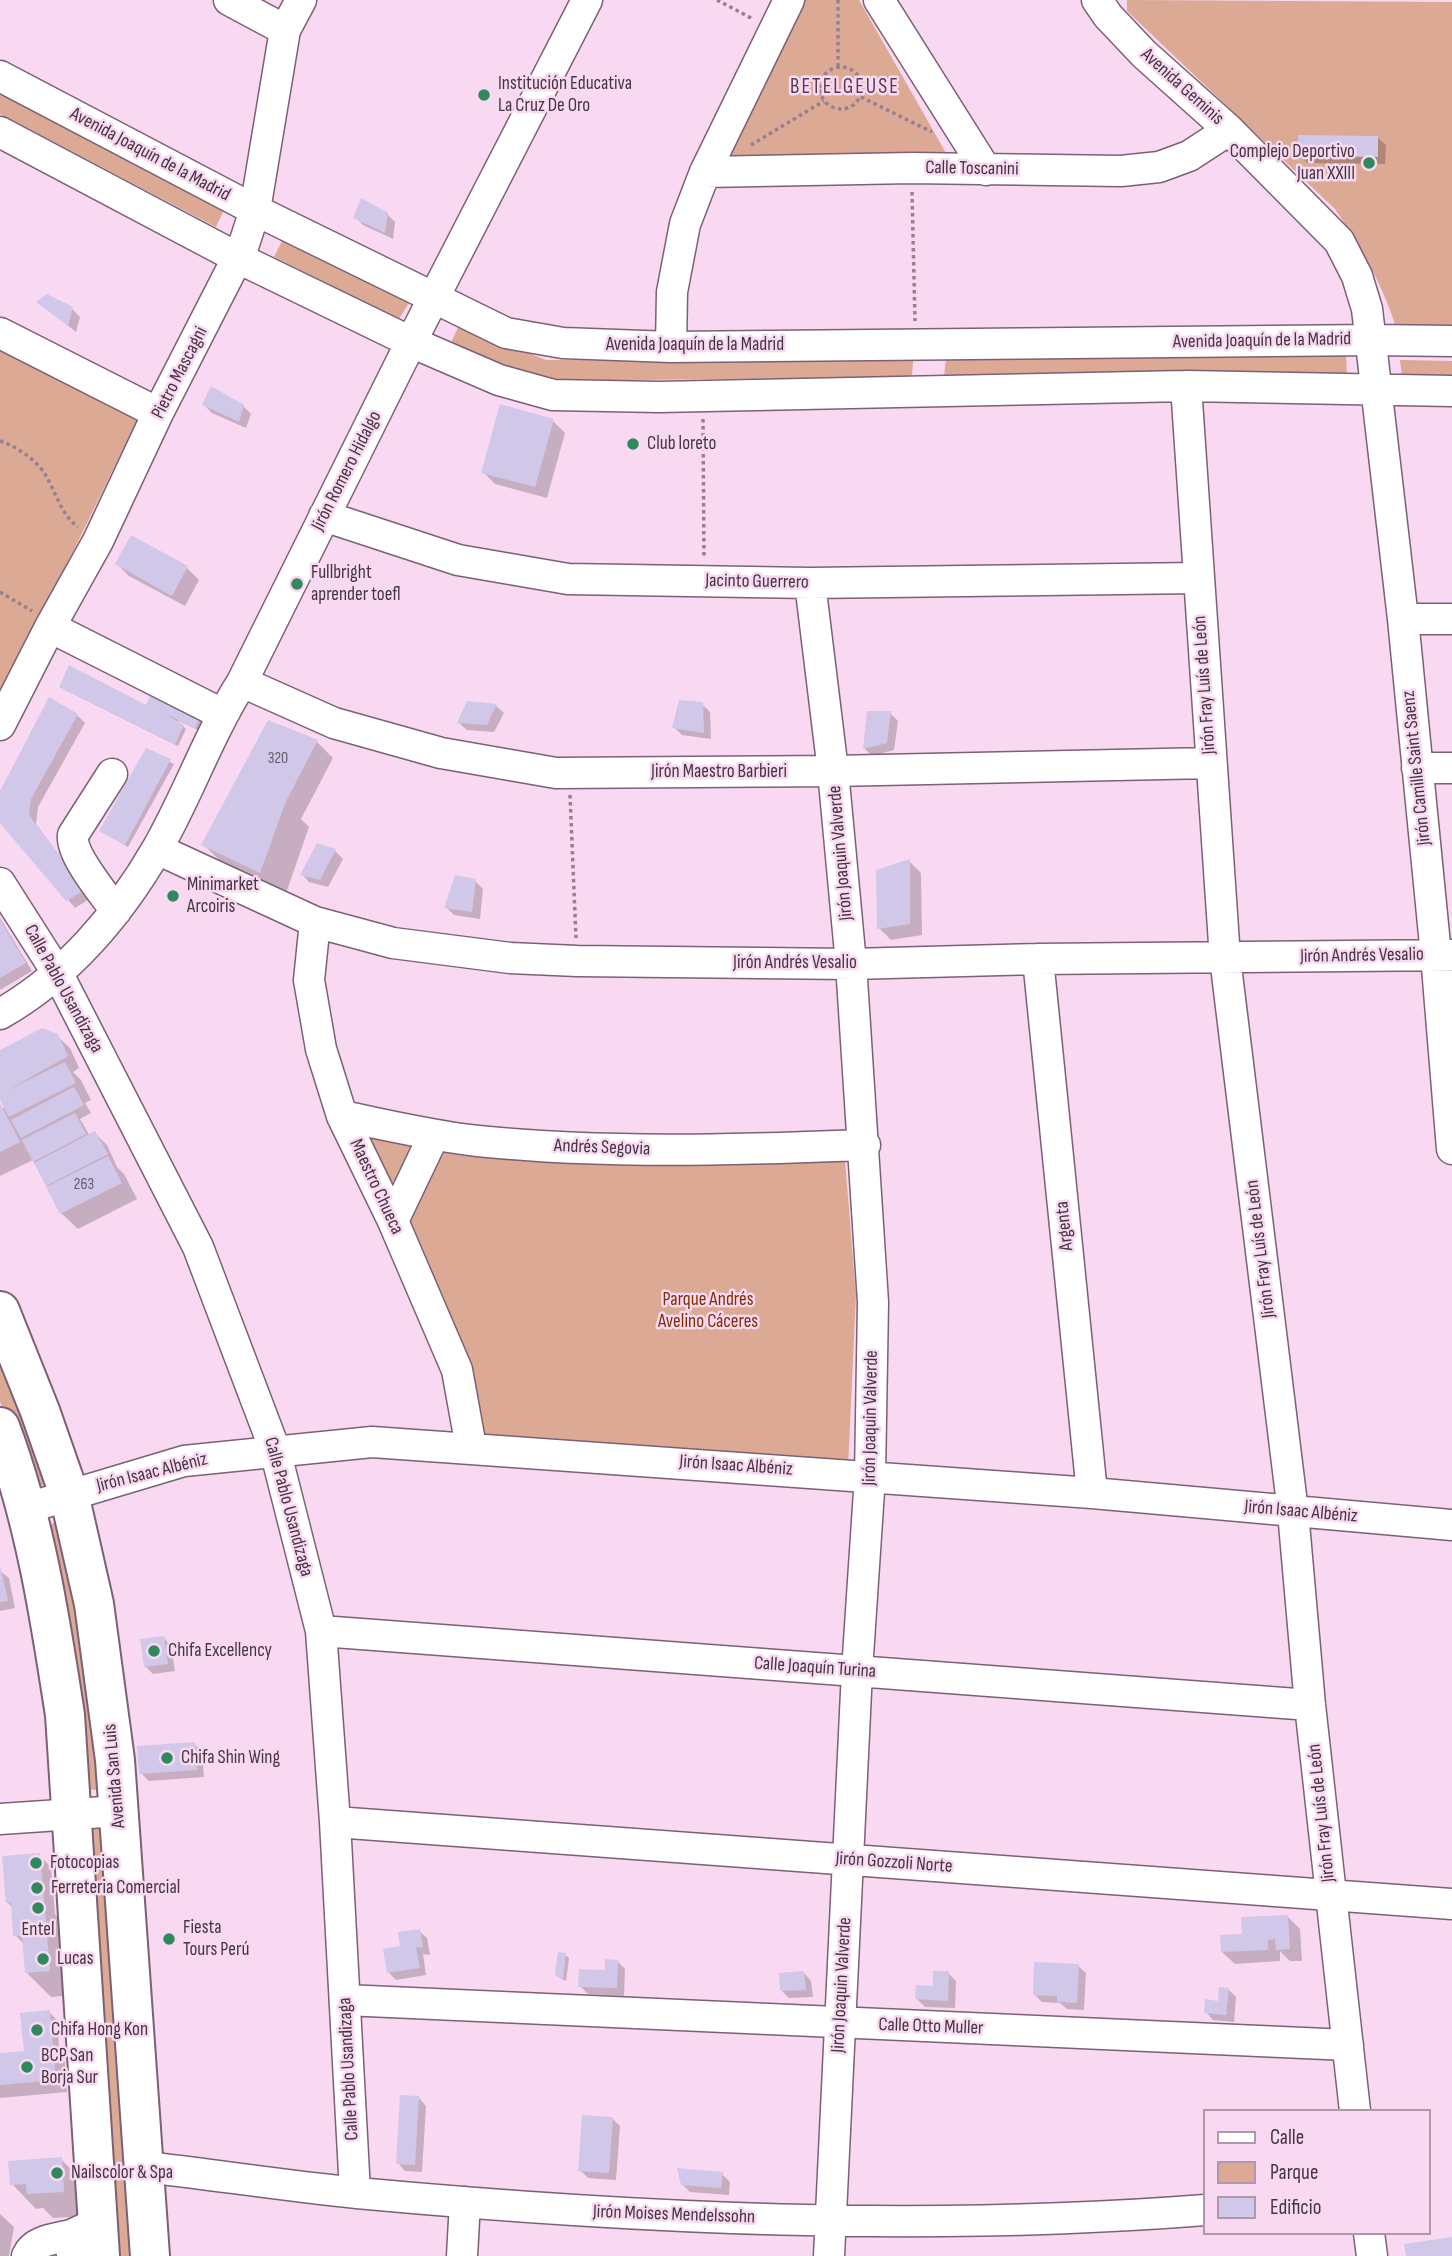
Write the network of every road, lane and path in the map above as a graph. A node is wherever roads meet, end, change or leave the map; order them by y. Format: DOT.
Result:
graph roads {
  1 [pos="229,0"];
  2 [pos="300,0"];
  3 [pos="587,0"];
  4 [pos="717,0"];
  5 [pos="789,0"];
  6 [pos="838,0"];
  7 [pos="879,0"];
  8 [pos="1097,0"];
  9 [pos="285,30"];
  10 [pos="773,30"];
  11 [pos="838,67"];
  12 [pos="0,76"];
  13 [pos="860,97"];
  14 [pos="824,101"];
  15 [pos="1229,130"];
  16 [pos="0,132"];
  17 [pos="743,150"];
  18 [pos="982,162"];
  19 [pos="912,168"];
  20 [pos="705,172"];
  21 [pos="256,210"];
  22 [pos="238,258"];
  23 [pos="433,299"];
  24 [pos="0,333"];
  25 [pos="1372,340"];
  26 [pos="1452,341"];
  27 [pos="411,342"];
  28 [pos="925,344"];
  29 [pos="671,347"];
  30 [pos="1186,386"];
  31 [pos="1375,388"];
  32 [pos="1452,391"];
  33 [pos="933,392"];
  34 [pos="702,397"];
  35 [pos="158,414"];
  36 [pos="0,441"];
  37 [pos="324,516"];
  38 [pos="98,541"];
  39 [pos="1198,578"];
  40 [pos="704,582"];
  41 [pos="810,583"];
  42 [pos="0,592"];
  43 [pos="1403,619"];
  44 [pos="1452,619"];
  45 [pos="51,624"];
  46 [pos="242,682"];
  47 [pos="222,714"];
  48 [pos="0,725"];
  49 [pos="1210,763"];
  50 [pos="1417,768"];
  51 [pos="1452,768"];
  52 [pos="833,771"];
  53 [pos="569,773"];
  54 [pos="112,774"];
  55 [pos="157,849"];
  56 [pos="0,883"];
  57 [pos="116,911"];
  58 [pos="315,922"];
  59 [pos="1444,955"];
  60 [pos="1225,958"];
  61 [pos="1038,959"];
  62 [pos="577,961"];
  63 [pos="851,964"];
  64 [pos="58,974"];
  65 [pos="0,1014"];
  66 [pos="342,1116"];
  67 [pos="434,1135"];
  68 [pos="865,1145"];
  69 [pos="1452,1149"];
  70 [pos="393,1221"];
  71 [pos="0,1311"];
  72 [pos="0,1427"];
  73 [pos="471,1447"];
  74 [pos="275,1450"];
  75 [pos="870,1476"];
  76 [pos="1092,1493"];
  77 [pos="69,1494"];
  78 [pos="27,1508"];
  79 [pos="1293,1512"];
  80 [pos="1452,1525"];
  81 [pos="321,1631"];
  82 [pos="857,1671"];
  83 [pos="1310,1705"];
  84 [pos="119,1811"];
  85 [pos="71,1814"];
  86 [pos="0,1819"];
  87 [pos="335,1822"];
  88 [pos="849,1859"];
  89 [pos="1331,1895"];
  90 [pos="1452,1903"];
  91 [pos="345,2000"];
  92 [pos="840,2023"];
  93 [pos="1348,2045"];
  94 [pos="1355,2109"];
  95 [pos="145,2167"];
  96 [pos="355,2192"];
  97 [pos="465,2202"];
  98 [pos="1204,2210"];
  99 [pos="831,2221"];
  100 [pos="1369,2235"];
  101 [pos="85,2242"];
  102 [pos="27,2256"];
  103 [pos="150,2256"];
  104 [pos="462,2256"];
  105 [pos="829,2256"];
  106 [pos="1372,2256"];
  1 -- 9 [label="street"];
  2 -- 9 [label="street, Pietro Mascagni"];
  3 -- 23 [label="street, Jirón Romero Hidalgo"];
  4 -- 10 [label="path"];
  5 -- 10 [label="street"];
  6 -- 11 [label="path"];
  7 -- 18 [label="street"];
  8 -- 15 [label="street, Avenida Geminis"];
  9 -- 21 [label="street, Pietro Mascagni"];
  10 -- 20 [label="street"];
  11 -- 13 [label="path"];
  11 -- 14 [label="path"];
  12 -- 21 [label="street, Avenida Joaquín de la Madrid"];
  13 -- 14 [label="path"];
  13 -- 18 [label="path"];
  14 -- 17 [label="path"];
  15 -- 18 [label="street, Calle Toscanini"];
  15 -- 25 [label="street, Avenida Geminis"];
  16 -- 22 [label="street"];
  18 -- 19 [label="street, Calle Toscanini"];
  19 -- 20 [label="street, Calle Toscanini"];
  19 -- 28 [label="path"];
  20 -- 29 [label="street"];
  21 -- 22 [label="street, Pietro Mascagni"];
  21 -- 23 [label="street, Avenida Joaquín de la Madrid"];
  22 -- 27 [label="street"];
  22 -- 35 [label="street, Pietro Mascagni"];
  23 -- 27 [label="street, Jirón Romero Hidalgo"];
  23 -- 29 [label="street, Avenida Joaquín de la Madrid"];
  24 -- 35 [label="street"];
  25 -- 26 [label="street, Avenida Joaquín de la Madrid"];
  25 -- 28 [label="street, Avenida Joaquín de la Madrid"];
  25 -- 31 [label="street, Avenida Geminis"];
  27 -- 34 [label="street"];
  27 -- 37 [label="street, Jirón Romero Hidalgo"];
  28 -- 29 [label="street, Avenida Joaquín de la Madrid"];
  28 -- 33 [label="street"];
  30 -- 31 [label="street"];
  30 -- 33 [label="street"];
  30 -- 39 [label="street, Jirón Fray Luís de León"];
  31 -- 32 [label="street"];
  31 -- 43 [label="street, Jirón Camille Saint Saenz"];
  33 -- 34 [label="street"];
  34 -- 40 [label="path"];
  35 -- 38 [label="street, Pietro Mascagni"];
  36 -- 38 [label="path"];
  37 -- 40 [label="street, Jacinto Guerrero"];
  37 -- 46 [label="street, Jirón Romero Hidalgo"];
  38 -- 45 [label="street, Pietro Mascagni"];
  39 -- 41 [label="street, Jacinto Guerrero"];
  39 -- 49 [label="street, Jirón Fray Luís de León"];
  40 -- 41 [label="street, Jacinto Guerrero"];
  41 -- 52 [label="street, Jirón Joaquin Valverde"];
  42 -- 45 [label="path"];
  43 -- 44 [label="street"];
  43 -- 50 [label="street, Jirón Camille Saint Saenz"];
  45 -- 47 [label="street"];
  45 -- 48 [label="street, Pietro Mascagni"];
  46 -- 47 [label="street, Jirón Romero Hidalgo"];
  46 -- 53 [label="street, Jirón Maestro Barbieri"];
  47 -- 55 [label="street, Jirón Romero Hidalgo"];
  49 -- 52 [label="street, Jirón Maestro Barbieri"];
  49 -- 60 [label="street, Jirón Fray Luís de León"];
  50 -- 51 [label="street"];
  50 -- 59 [label="street, Jirón Camille Saint Saenz"];
  52 -- 53 [label="street, Jirón Maestro Barbieri"];
  52 -- 63 [label="street, Jirón Joaquin Valverde"];
  53 -- 62 [label="path"];
  54 -- 57 [label="street"];
  55 -- 57 [label="street, Jirón Romero Hidalgo"];
  55 -- 58 [label="street, Jirón Andrés Vesalio"];
  56 -- 64 [label="street, Calle Pablo Usandizaga"];
  57 -- 64 [label="street, Jirón Romero Hidalgo"];
  58 -- 62 [label="street, Jirón Andrés Vesalio"];
  58 -- 66 [label="street, Maestro Chueca"];
  59 -- 60 [label="street, Jirón Andrés Vesalio"];
  59 -- 69 [label="street, Jirón Camille Saint Saenz"];
  60 -- 61 [label="street, Jirón Andrés Vesalio"];
  60 -- 79 [label="street, Jirón Fray Luís de León"];
  61 -- 63 [label="street, Jirón Andrés Vesalio"];
  61 -- 76 [label="street, Argenta"];
  62 -- 63 [label="street, Jirón Andrés Vesalio"];
  63 -- 68 [label="street, Jirón Joaquin Valverde"];
  64 -- 65 [label="street, Jirón Romero Hidalgo"];
  64 -- 74 [label="street, Calle Pablo Usandizaga"];
  66 -- 67 [label="street, Andrés Segovia"];
  66 -- 70 [label="street, Maestro Chueca"];
  67 -- 68 [label="street, Andrés Segovia"];
  67 -- 70 [label="street"];
  68 -- 75 [label="street, Jirón Joaquin Valverde"];
  70 -- 73 [label="street, Maestro Chueca"];
  71 -- 77 [label="main road, Avenida San Luis"];
  72 -- 78 [label="main road"];
  73 -- 74 [label="street, Jirón Isaac Albéniz"];
  73 -- 75 [label="street, Jirón Isaac Albéniz"];
  74 -- 77 [label="street, Jirón Isaac Albéniz"];
  74 -- 81 [label="street, Calle Pablo Usandizaga"];
  75 -- 76 [label="street, Jirón Isaac Albéniz"];
  75 -- 82 [label="street, Jirón Joaquin Valverde"];
  76 -- 79 [label="street, Jirón Isaac Albéniz"];
  77 -- 78 [label="street, Jirón Isaac Albéniz"];
  77 -- 84 [label="main road, Avenida San Luis"];
  78 -- 85 [label="main road"];
  79 -- 80 [label="street, Jirón Isaac Albéniz"];
  79 -- 83 [label="street, Jirón Fray Luís de León"];
  81 -- 82 [label="street, Calle Joaquín Turina"];
  81 -- 87 [label="street, Calle Pablo Usandizaga"];
  82 -- 83 [label="street, Calle Joaquín Turina"];
  82 -- 88 [label="street, Jirón Joaquin Valverde"];
  83 -- 89 [label="street, Jirón Fray Luís de León"];
  84 -- 85 [label="street"];
  84 -- 95 [label="main road, Avenida San Luis"];
  85 -- 86 [label="street"];
  85 -- 101 [label="main road"];
  87 -- 88 [label="street, Jirón Gozzoli Norte"];
  87 -- 91 [label="street, Calle Pablo Usandizaga"];
  88 -- 89 [label="street, Jirón Gozzoli Norte"];
  88 -- 92 [label="street, Jirón Joaquin Valverde"];
  89 -- 90 [label="street, Jirón Gozzoli Norte"];
  89 -- 93 [label="street, Jirón Fray Luís de León"];
  91 -- 92 [label="street, Calle Otto Muller"];
  91 -- 96 [label="street, Calle Pablo Usandizaga"];
  92 -- 93 [label="street, Calle Otto Muller"];
  92 -- 99 [label="street, Jirón Joaquin Valverde"];
  93 -- 94 [label="street, Jirón Fray Luís de León"];
  95 -- 96 [label="street, Jirón Moises Mendelssohn"];
  95 -- 103 [label="main road, Avenida San Luis"];
  96 -- 97 [label="street, Jirón Moises Mendelssohn"];
  97 -- 99 [label="street, Jirón Moises Mendelssohn"];
  97 -- 104 [label="street"];
  98 -- 99 [label="street, Jirón Moises Mendelssohn"];
  99 -- 105 [label="street, Jirón Joaquin Valverde"];
  100 -- 106 [label="street"];
  101 -- 102 [label="street"];
}
